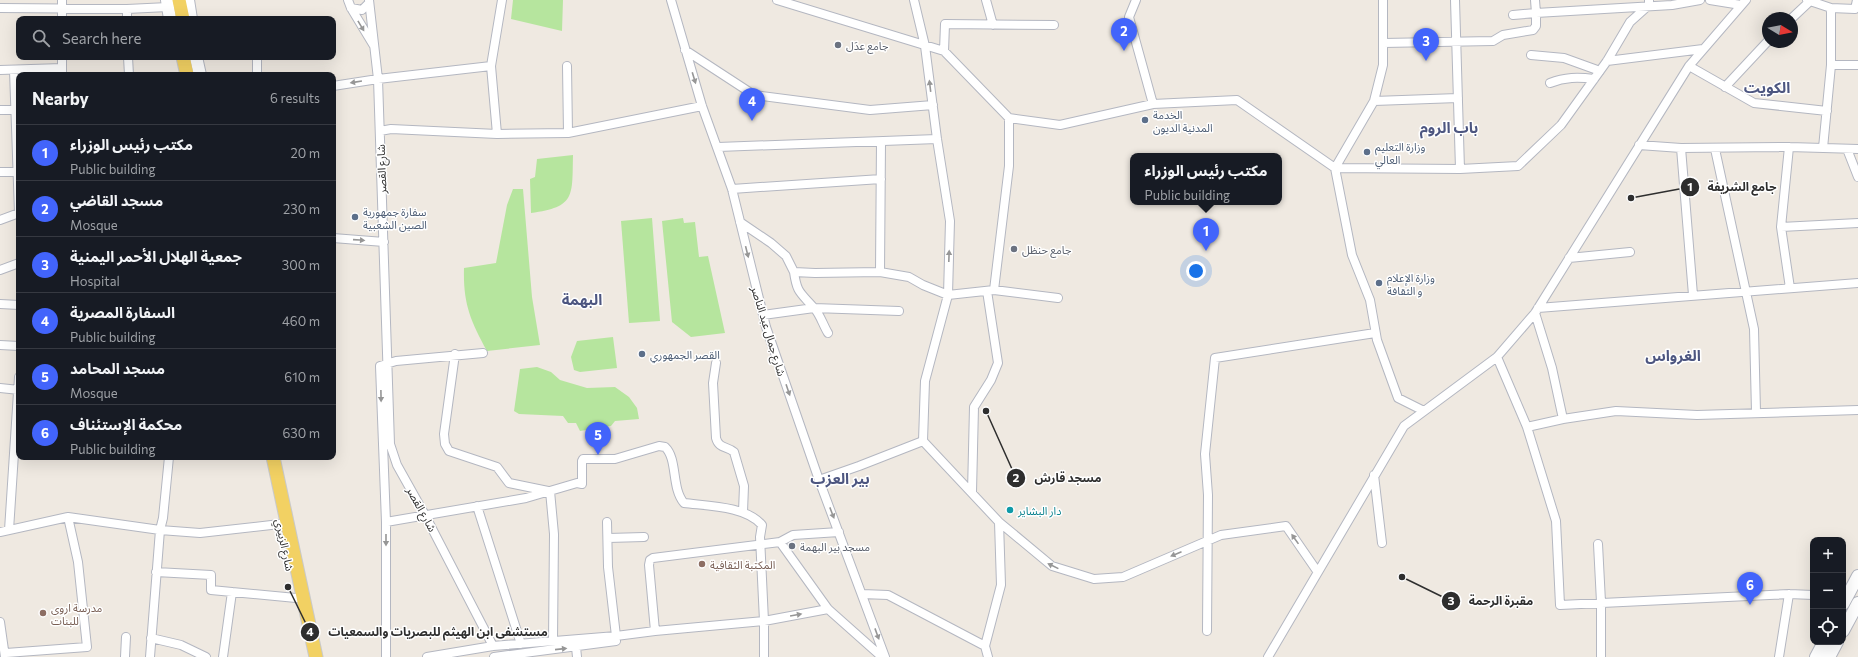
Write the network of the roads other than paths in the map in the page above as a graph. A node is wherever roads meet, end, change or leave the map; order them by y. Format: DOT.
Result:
graph roads {
  1 [pos="179,0"];
  2 [pos="188,0"];
  3 [pos="348,0"];
  4 [pos="502,0"];
  5 [pos="671,0"];
  6 [pos="777,0"];
  7 [pos="914,0"];
  8 [pos="986,0"];
  9 [pos="1136,0"];
  10 [pos="1384,0"];
  11 [pos="1455,0"];
  12 [pos="1535,0"];
  13 [pos="1700,0"];
  14 [pos="1710,0"];
  15 [pos="1857,0"];
  16 [pos="1808,1"];
  17 [pos="369,2"];
  18 [pos="1743,2"];
  19 [pos="1649,3"];
  20 [pos="62,4"];
  21 [pos="169,7"];
  22 [pos="0,8"];
  23 [pos="351,8"];
  24 [pos="1831,8"];
  25 [pos="127,9"];
  26 [pos="1798,12"];
  27 [pos="1536,13"];
  28 [pos="1514,15"];
  29 [pos="62,16"];
  30 [pos="127,16"];
  31 [pos="174,16"];
  32 [pos="182,16"];
  33 [pos="191,16"];
  34 [pos="992,25"];
  35 [pos="1054,25"];
  36 [pos="1457,42"];
  37 [pos="1383,43"];
  38 [pos="925,46"];
  39 [pos="1762,47"];
  40 [pos="1703,49"];
  41 [pos="376,50"];
  42 [pos="685,50"];
  43 [pos="944,51"];
  44 [pos="1531,55"];
  45 [pos="62,60"];
  46 [pos="128,60"];
  47 [pos="178,60"];
  48 [pos="184,60"];
  49 [pos="190,60"];
  50 [pos="197,60"];
  51 [pos="257,60"];
  52 [pos="1607,61"];
  53 [pos="1831,65"];
  54 [pos="1858,65"];
  55 [pos="491,66"];
  56 [pos="567,66"];
  57 [pos="1689,66"];
  58 [pos="0,70"];
  59 [pos="14,70"];
  60 [pos="1600,71"];
  61 [pos="62,72"];
  62 [pos="129,72"];
  63 [pos="180,72"];
  64 [pos="186,72"];
  65 [pos="192,72"];
  66 [pos="199,72"];
  67 [pos="256,72"];
  68 [pos="378,79"];
  69 [pos="1594,79"];
  70 [pos="1550,83"];
  71 [pos="336,86"];
  72 [pos="1725,87"];
  73 [pos="16,97"];
  74 [pos="1458,98"];
  75 [pos="1374,101"];
  76 [pos="1153,104"];
  77 [pos="932,105"];
  78 [pos="702,106"];
  79 [pos="0,110"];
  80 [pos="16,110"];
  81 [pos="1827,111"];
  82 [pos="1009,118"];
  83 [pos="380,131"];
  84 [pos="568,133"];
  85 [pos="497,134"];
  86 [pos="937,138"];
  87 [pos="881,142"];
  88 [pos="1640,146"];
  89 [pos="718,147"];
  90 [pos="1789,147"];
  91 [pos="1681,148"];
  92 [pos="1823,148"];
  93 [pos="1715,149"];
  94 [pos="1847,149"];
  95 [pos="1858,149"];
  96 [pos="1335,168"];
  97 [pos="1460,169"];
  98 [pos="16,171"];
  99 [pos="0,172"];
  100 [pos="1858,177"];
  101 [pos="881,179"];
  102 [pos="732,189"];
  103 [pos="16,214"];
  104 [pos="0,220"];
  105 [pos="740,222"];
  106 [pos="1858,223"];
  107 [pos="1781,227"];
  108 [pos="336,238"];
  109 [pos="384,242"];
  110 [pos="1630,252"];
  111 [pos="1570,258"];
  112 [pos="16,264"];
  113 [pos="0,270"];
  114 [pos="794,272"];
  115 [pos="880,272"];
  116 [pos="1858,283"];
  117 [pos="1790,288"];
  118 [pos="990,291"];
  119 [pos="1745,291"];
  120 [pos="948,295"];
  121 [pos="1693,295"];
  122 [pos="1058,298"];
  123 [pos="0,304"];
  124 [pos="16,304"];
  125 [pos="814,308"];
  126 [pos="899,311"];
  127 [pos="1537,311"];
  128 [pos="763,315"];
  129 [pos="828,333"];
  130 [pos="1375,333"];
  131 [pos="0,345"];
  132 [pos="16,346"];
  133 [pos="483,353"];
  134 [pos="455,354"];
  135 [pos="1497,357"];
  136 [pos="388,362"];
  137 [pos="716,363"];
  138 [pos="0,388"];
  139 [pos="16,390"];
  140 [pos="1858,410"];
  141 [pos="1424,411"];
  142 [pos="1756,412"];
  143 [pos="1563,419"];
  144 [pos="16,421"];
  145 [pos="1527,427"];
  146 [pos="924,441"];
  147 [pos="169,460"];
  148 [pos="267,460"];
  149 [pos="274,460"];
  150 [pos="280,460"];
  151 [pos="398,465"];
  152 [pos="383,466"];
  153 [pos="1374,475"];
  154 [pos="819,480"];
  155 [pos="550,491"];
  156 [pos="972,492"];
  157 [pos="477,506"];
  158 [pos="743,512"];
  159 [pos="426,514"];
  160 [pos="68,517"];
  161 [pos="386,522"];
  162 [pos="607,522"];
  163 [pos="999,522"];
  164 [pos="280,524"];
  165 [pos="9,530"];
  166 [pos="160,530"];
  167 [pos="0,532"];
  168 [pos="839,532"];
  169 [pos="644,537"];
  170 [pos="608,538"];
  171 [pos="1208,541"];
  172 [pos="780,542"];
  173 [pos="1382,543"];
  174 [pos="760,544"];
  175 [pos="1598,544"];
  176 [pos="1317,571"];
  177 [pos="156,572"];
  178 [pos="1858,576"];
  179 [pos="232,592"];
  180 [pos="862,594"];
  181 [pos="1789,594"];
  182 [pos="1810,595"];
  183 [pos="1846,596"];
  184 [pos="296,598"];
  185 [pos="1601,602"];
  186 [pos="1858,602"];
  187 [pos="828,609"];
  188 [pos="764,621"];
  189 [pos="0,622"];
  190 [pos="729,624"];
  191 [pos="1846,625"];
  192 [pos="655,631"];
  193 [pos="1207,631"];
  194 [pos="616,636"];
  195 [pos="126,637"];
  196 [pos="151,638"];
  197 [pos="553,641"];
  198 [pos="521,644"];
  199 [pos="1822,645"];
  200 [pos="1835,645"];
  201 [pos="493,646"];
  202 [pos="985,646"];
  203 [pos="576,647"];
  204 [pos="469,653"];
  205 [pos="39,654"];
  206 [pos="545,654"];
  207 [pos="5,655"];
  208 [pos="313,655"];
  209 [pos="125,657"];
  210 [pos="150,657"];
  211 [pos="206,657"];
  212 [pos="223,657"];
  213 [pos="386,657"];
  214 [pos="427,657"];
  215 [pos="499,657"];
  216 [pos="577,657"];
  217 [pos="764,657"];
  218 [pos="884,657"];
  219 [pos="988,657"];
  220 [pos="1268,657"];
  221 [pos="1601,657"];
  222 [pos="1779,657"];
  223 [pos="1816,657"];
  224 [pos="1829,657"];
  1 -- 32 [label="main road"];
  2 -- 33 [label="main road"];
  3 -- 23 [label="street"];
  4 -- 55 [label="street"];
  5 -- 42 [label="street, شارع جمال عبد الناصر"];
  6 -- 38 [label="street"];
  7 -- 38 [label="street"];
  8 -- 34 [label="street"];
  9 -- 76 [label="street"];
  10 -- 37 [label="street"];
  11 -- 36 [label="street"];
  12 -- 27 [label="street"];
  13 -- 19 [label="street"];
  14 -- 18 [label="street"];
  15 -- 24 [label="street"];
  16 -- 24 [label="street"];
  16 -- 26 [label="street"];
  17 -- 23 [label="street"];
  17 -- 41 [label="street, شارع القصر"];
  18 -- 40 [label="street"];
  19 -- 27 [label="street"];
  19 -- 52 [label="street"];
  20 -- 22 [label="street"];
  20 -- 25 [label="street"];
  20 -- 29 [label="street"];
  21 -- 25 [label="street"];
  21 -- 31 [label="main road"];
  23 -- 41 [label="street, one-way"];
  24 -- 53 [label="street"];
  25 -- 30 [label="street"];
  27 -- 28 [label="street"];
  27 -- 36 [label="street"];
  34 -- 35 [label="street"];
  34 -- 43 [label="street"];
  36 -- 37 [label="street"];
  36 -- 74 [label="street"];
  37 -- 75 [label="street"];
  38 -- 43 [label="street"];
  77 -- 38 [label="street, one-way"];
  39 -- 72 [label="street"];
  40 -- 52 [label="street"];
  40 -- 57 [label="street"];
  41 -- 68 [label="street, شارع القصر"];
  42 -- 77 [label="street"];
  42 -- 78 [label="street, شارع جمال عبد الناصر, one-way"];
  43 -- 82 [label="street"];
  44 -- 60 [label="street"];
  45 -- 61 [label="street"];
  46 -- 62 [label="street"];
  47 -- 63 [label="main road"];
  48 -- 64 [label="main road"];
  49 -- 65 [label="main road"];
  50 -- 66 [label="main road"];
  51 -- 67 [label="street"];
  52 -- 60 [label="street"];
  53 -- 54 [label="street"];
  53 -- 81 [label="street"];
  55 -- 68 [label="street"];
  55 -- 85 [label="street"];
  56 -- 84 [label="street"];
  57 -- 72 [label="street"];
  57 -- 88 [label="street"];
  58 -- 59 [label="street"];
  59 -- 61 [label="street"];
  59 -- 73 [label="street"];
  60 -- 69 [label="street"];
  68 -- 71 [label="street, one-way"];
  68 -- 83 [label="street, شارع القصر"];
  69 -- 70 [label="street"];
  69 -- 97 [label="street"];
  72 -- 81 [label="street"];
  74 -- 75 [label="street"];
  74 -- 97 [label="street"];
  75 -- 96 [label="street"];
  76 -- 82 [label="street"];
  76 -- 96 [label="street"];
  77 -- 86 [label="street"];
  78 -- 84 [label="street"];
  78 -- 89 [label="street, شارع جمال عبد الناصر"];
  79 -- 80 [label="street"];
  81 -- 92 [label="street"];
  82 -- 118 [label="street"];
  83 -- 85 [label="street"];
  83 -- 109 [label="street, شارع القصر"];
  84 -- 85 [label="street"];
  86 -- 87 [label="street"];
  120 -- 86 [label="street, one-way"];
  87 -- 89 [label="street"];
  87 -- 101 [label="street"];
  88 -- 91 [label="street"];
  88 -- 111 [label="street"];
  89 -- 102 [label="street, شارع جمال عبد الناصر"];
  90 -- 92 [label="street"];
  90 -- 93 [label="street"];
  90 -- 107 [label="street"];
  91 -- 93 [label="street"];
  91 -- 121 [label="street"];
  92 -- 94 [label="street"];
  93 -- 119 [label="street"];
  94 -- 95 [label="street"];
  94 -- 100 [label="street"];
  96 -- 97 [label="street"];
  96 -- 130 [label="street"];
  98 -- 99 [label="street"];
  101 -- 102 [label="street"];
  101 -- 115 [label="street"];
  102 -- 105 [label="street, شارع جمال عبد الناصر"];
  103 -- 104 [label="street"];
  105 -- 114 [label="street"];
  105 -- 128 [label="street, شارع جمال عبد الناصر, one-way"];
  106 -- 107 [label="street"];
  107 -- 117 [label="street"];
  108 -- 109 [label="street, one-way"];
  109 -- 136 [label="street, شارع القصر"];
  110 -- 111 [label="street"];
  111 -- 127 [label="street"];
  112 -- 113 [label="street"];
  114 -- 115 [label="street"];
  114 -- 125 [label="street"];
  115 -- 120 [label="street"];
  116 -- 117 [label="street"];
  117 -- 119 [label="street"];
  118 -- 120 [label="street"];
  118 -- 122 [label="street"];
  118 -- 156 [label="street"];
  119 -- 121 [label="street"];
  119 -- 142 [label="street"];
  120 -- 146 [label="street"];
  121 -- 127 [label="street"];
  123 -- 124 [label="street"];
  125 -- 126 [label="street"];
  125 -- 128 [label="street"];
  125 -- 129 [label="street"];
  127 -- 135 [label="street"];
  127 -- 143 [label="street"];
  128 -- 154 [label="street, شارع جمال عبد الناصر, one-way"];
  130 -- 141 [label="street"];
  130 -- 171 [label="street"];
  131 -- 132 [label="street"];
  133 -- 134 [label="street"];
  134 -- 136 [label="street"];
  134 -- 155 [label="street"];
  135 -- 141 [label="street"];
  135 -- 145 [label="street"];
  136 -- 151 [label="street, شارع القصر"];
  136 -- 152 [label="street, شارع القصر, one-way"];
  137 -- 158 [label="street"];
  138 -- 139 [label="street"];
  140 -- 142 [label="street"];
  141 -- 153 [label="street"];
  142 -- 143 [label="street"];
  143 -- 145 [label="street"];
  144 -- 165 [label="street"];
  145 -- 185 [label="street"];
  146 -- 154 [label="street"];
  146 -- 156 [label="street"];
  147 -- 166 [label="street"];
  148 -- 164 [label="main road, شارع الزبيري"];
  149 -- 208 [label="main road, شارع الزبيري"];
  150 -- 208 [label="main road, شارع الزبيري"];
  151 -- 152 [label="street"];
  151 -- 159 [label="street, شارع القصر"];
  152 -- 161 [label="street, شارع القصر"];
  153 -- 173 [label="street"];
  153 -- 176 [label="street"];
  154 -- 168 [label="street, شارع جمال عبد الناصر, one-way"];
  155 -- 157 [label="street"];
  155 -- 158 [label="street"];
  155 -- 197 [label="street"];
  156 -- 163 [label="street"];
  157 -- 159 [label="street"];
  157 -- 198 [label="street"];
  158 -- 174 [label="street"];
  159 -- 161 [label="street"];
  159 -- 201 [label="street, شارع القصر"];
  160 -- 165 [label="street"];
  160 -- 166 [label="street"];
  160 -- 205 [label="street"];
  161 -- 213 [label="street, شارع القصر, one-way"];
  162 -- 170 [label="street"];
  171 -- 163 [label="street, one-way"];
  163 -- 202 [label="street"];
  164 -- 166 [label="street"];
  164 -- 184 [label="main road, شارع الزبيري"];
  165 -- 167 [label="street"];
  166 -- 177 [label="street"];
  168 -- 172 [label="street"];
  168 -- 180 [label="street, شارع جمال عبد الناصر"];
  169 -- 170 [label="street"];
  170 -- 194 [label="street"];
  176 -- 171 [label="street, one-way"];
  171 -- 193 [label="street"];
  172 -- 174 [label="street"];
  172 -- 187 [label="street"];
  174 -- 188 [label="street"];
  174 -- 192 [label="street"];
  175 -- 185 [label="street"];
  176 -- 220 [label="street"];
  177 -- 179 [label="street"];
  177 -- 196 [label="street"];
  178 -- 183 [label="main road"];
  179 -- 184 [label="street"];
  179 -- 212 [label="street"];
  180 -- 202 [label="street"];
  180 -- 218 [label="street, شارع جمال عبد الناصر, one-way"];
  181 -- 182 [label="street"];
  181 -- 185 [label="street"];
  181 -- 222 [label="street"];
  184 -- 208 [label="main road, شارع الزبيري"];
  185 -- 221 [label="street"];
  186 -- 191 [label="main road"];
  188 -- 187 [label="street, one-way"];
  187 -- 218 [label="street"];
  188 -- 190 [label="street"];
  188 -- 217 [label="street"];
  189 -- 207 [label="street"];
  190 -- 192 [label="street"];
  190 -- 203 [label="street"];
  192 -- 194 [label="street"];
  194 -- 197 [label="street"];
  195 -- 209 [label="street"];
  196 -- 210 [label="street"];
  196 -- 211 [label="street"];
  197 -- 198 [label="street"];
  198 -- 201 [label="street"];
  199 -- 223 [label="main road"];
  200 -- 224 [label="main road"];
  201 -- 204 [label="street"];
  202 -- 219 [label="street"];
  206 -- 203 [label="street, one-way"];
  203 -- 216 [label="street"];
  204 -- 214 [label="street"];
  205 -- 207 [label="street"];
  206 -- 215 [label="street"];
}
